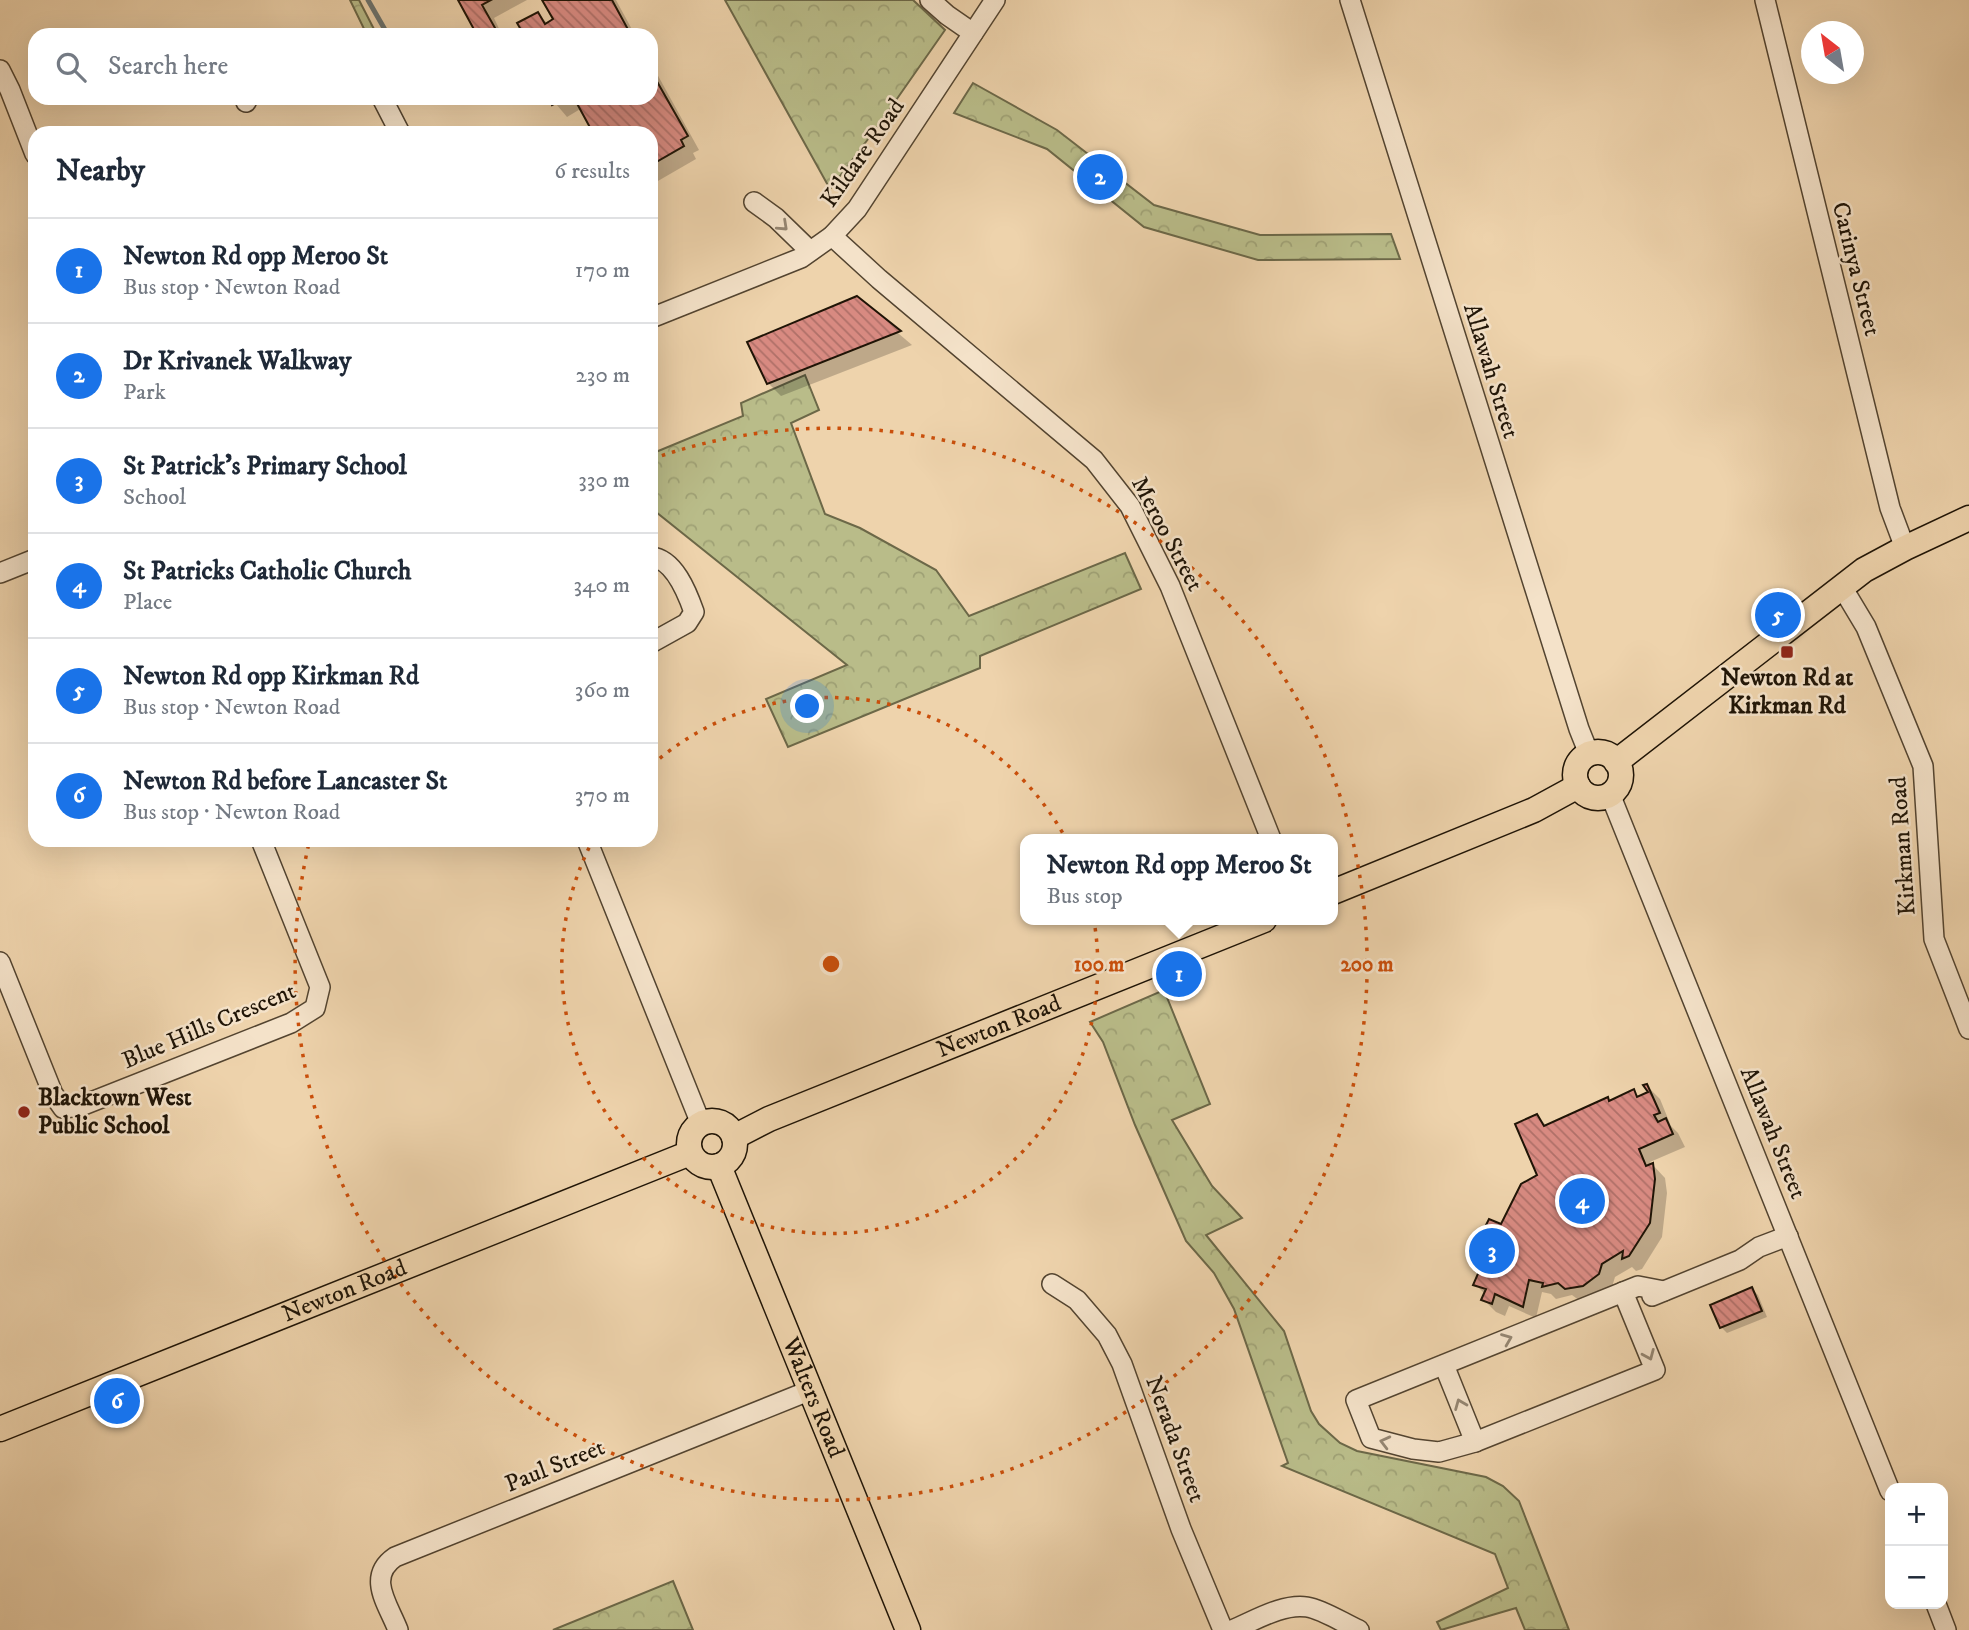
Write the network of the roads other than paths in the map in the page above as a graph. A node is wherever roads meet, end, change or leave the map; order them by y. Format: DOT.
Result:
graph roads {
  1 [pos="930,0"];
  2 [pos="995,0"];
  3 [pos="1350,0"];
  4 [pos="1765,0"];
  5 [pos="973,33"];
  6 [pos="0,70"];
  7 [pos="386,105"];
  8 [pos="396,126"];
  9 [pos="28,136"];
  10 [pos="754,202"];
  11 [pos="832,236"];
  12 [pos="810,251"];
  13 [pos="658,315"];
  14 [pos="1969,518"];
  15 [pos="1905,548"];
  16 [pos="658,558"];
  17 [pos="28,562"];
  18 [pos="0,573"];
  19 [pos="1842,587"];
  20 [pos="658,639"];
  21 [pos="1589,754"];
  22 [pos="1616,762"];
  23 [pos="1578,786"];
  24 [pos="1610,794"];
  25 [pos="1269,834"];
  26 [pos="264,847"];
  27 [pos="590,847"];
  28 [pos="1338,890"];
  29 [pos="1252,925"];
  30 [pos="0,962"];
  31 [pos="1969,1029"];
  32 [pos="701,1124"];
  33 [pos="734,1137"];
  34 [pos="690,1153"];
  35 [pos="719,1166"];
  36 [pos="1788,1236"];
  37 [pos="1052,1284"];
  38 [pos="1625,1299"];
  39 [pos="1444,1365"];
  40 [pos="811,1390"];
  41 [pos="0,1429"];
  42 [pos="1475,1442"];
  43 [pos="1887,1483"];
  44 [pos="1938,1609"];
  45 [pos="398,1630"];
  46 [pos="908,1630"];
  47 [pos="1223,1630"];
  48 [pos="1232,1630"];
  49 [pos="1359,1630"];
  50 [pos="1946,1630"];
  1 -- 5 [label="street"];
  2 -- 5 [label="street, Kildare Road"];
  3 -- 21 [label="street, Allawah Street"];
  4 -- 15 [label="street, Carinya Street"];
  5 -- 11 [label="street, Kildare Road"];
  6 -- 9 [label="street"];
  7 -- 8 [label="street"];
  10 -- 12 [label="street, one-way"];
  11 -- 12 [label="street, Kildare Road"];
  11 -- 25 [label="street, Meroo Street"];
  12 -- 13 [label="street, Kildare Road"];
  14 -- 15 [label="main road"];
  15 -- 19 [label="main road"];
  16 -- 20 [label="street"];
  17 -- 18 [label="street"];
  19 -- 22 [label="main road"];
  19 -- 31 [label="street, Kirkman Road"];
  21 -- 22 [label="main road"];
  21 -- 23 [label="main road"];
  22 -- 24 [label="main road"];
  23 -- 24 [label="main road"];
  23 -- 28 [label="main road"];
  24 -- 36 [label="street, Allawah Street"];
  26 -- 30 [label="street, Blue Hills Crescent"];
  27 -- 32 [label="street"];
  29 -- 33 [label="main road, Newton Road"];
  32 -- 33 [label="main road"];
  32 -- 34 [label="main road"];
  33 -- 35 [label="main road"];
  34 -- 35 [label="main road"];
  34 -- 41 [label="main road, Newton Road"];
  35 -- 40 [label="main road, Walters Road"];
  36 -- 38 [label="street"];
  36 -- 43 [label="street, Allawah Street"];
  37 -- 47 [label="street, Nerada Street"];
  39 -- 38 [label="street, one-way"];
  38 -- 42 [label="street, one-way"];
  42 -- 39 [label="street, one-way"];
  42 -- 39 [label="street, one-way"];
  40 -- 45 [label="street, Paul Street"];
  40 -- 46 [label="main road, Walters Road"];
  44 -- 50 [label="street"];
  48 -- 49 [label="street"];
}
